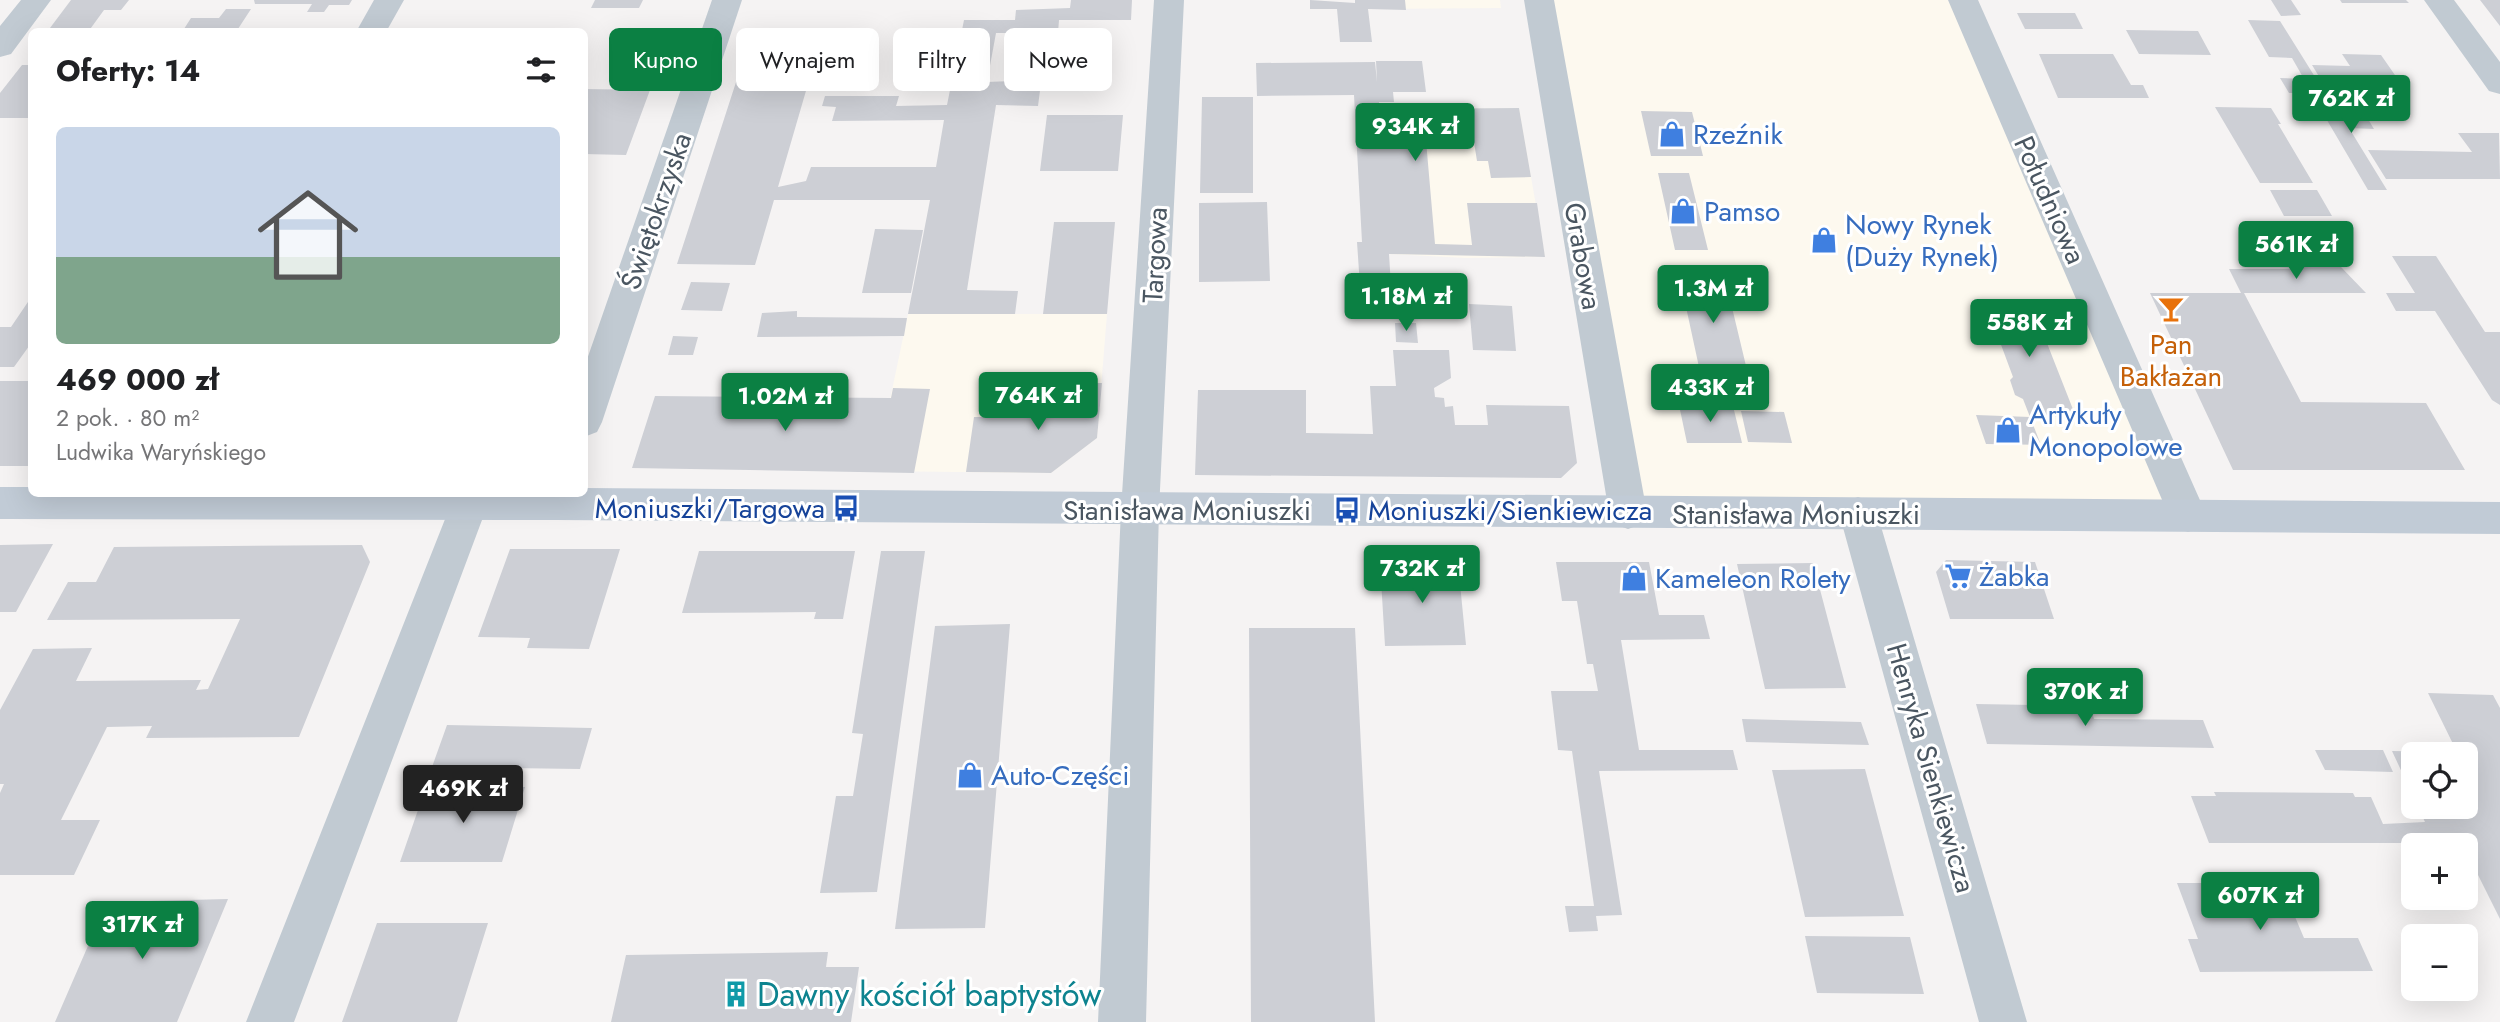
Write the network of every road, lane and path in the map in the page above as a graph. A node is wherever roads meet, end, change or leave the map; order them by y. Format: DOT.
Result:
graph roads {
  1 [pos="36,0"];
  2 [pos="389,0"];
  3 [pos="727,0"];
  4 [pos="1169,0"];
  5 [pos="1539,0"];
  6 [pos="1963,0"];
  7 [pos="2439,0"];
  8 [pos="373,28"];
  9 [pos="0,47"];
  10 [pos="2500,84"];
  11 [pos="588,410"];
  12 [pos="111,498"];
  13 [pos="559,499"];
  14 [pos="0,503"];
  15 [pos="469,504"];
  16 [pos="1140,510"];
  17 [pos="1628,513"];
  18 [pos="1858,513"];
  19 [pos="2188,516"];
  20 [pos="2500,518"];
  21 [pos="270,1022"];
  22 [pos="1122,1022"];
  23 [pos="2003,1022"];
  1 -- 9 [label="street"];
  2 -- 8 [label="street"];
  3 -- 11 [label="street, Świętokrzyska"];
  4 -- 16 [label="street, Targowa"];
  5 -- 17 [label="street, Grabowa"];
  6 -- 19 [label="street, Południowa"];
  7 -- 10 [label="street"];
  12 -- 14 [label="street, Stanisława Moniuszki"];
  12 -- 15 [label="street, Stanisława Moniuszki"];
  13 -- 15 [label="street, Stanisława Moniuszki"];
  13 -- 16 [label="street, Stanisława Moniuszki"];
  15 -- 21 [label="street"];
  16 -- 17 [label="street, Stanisława Moniuszki"];
  16 -- 22 [label="street, Targowa"];
  17 -- 18 [label="street, Stanisława Moniuszki"];
  18 -- 19 [label="street, Stanisława Moniuszki"];
  18 -- 23 [label="street, Henryka Sienkiewicza"];
  19 -- 20 [label="street, Stanisława Moniuszki"];
}
